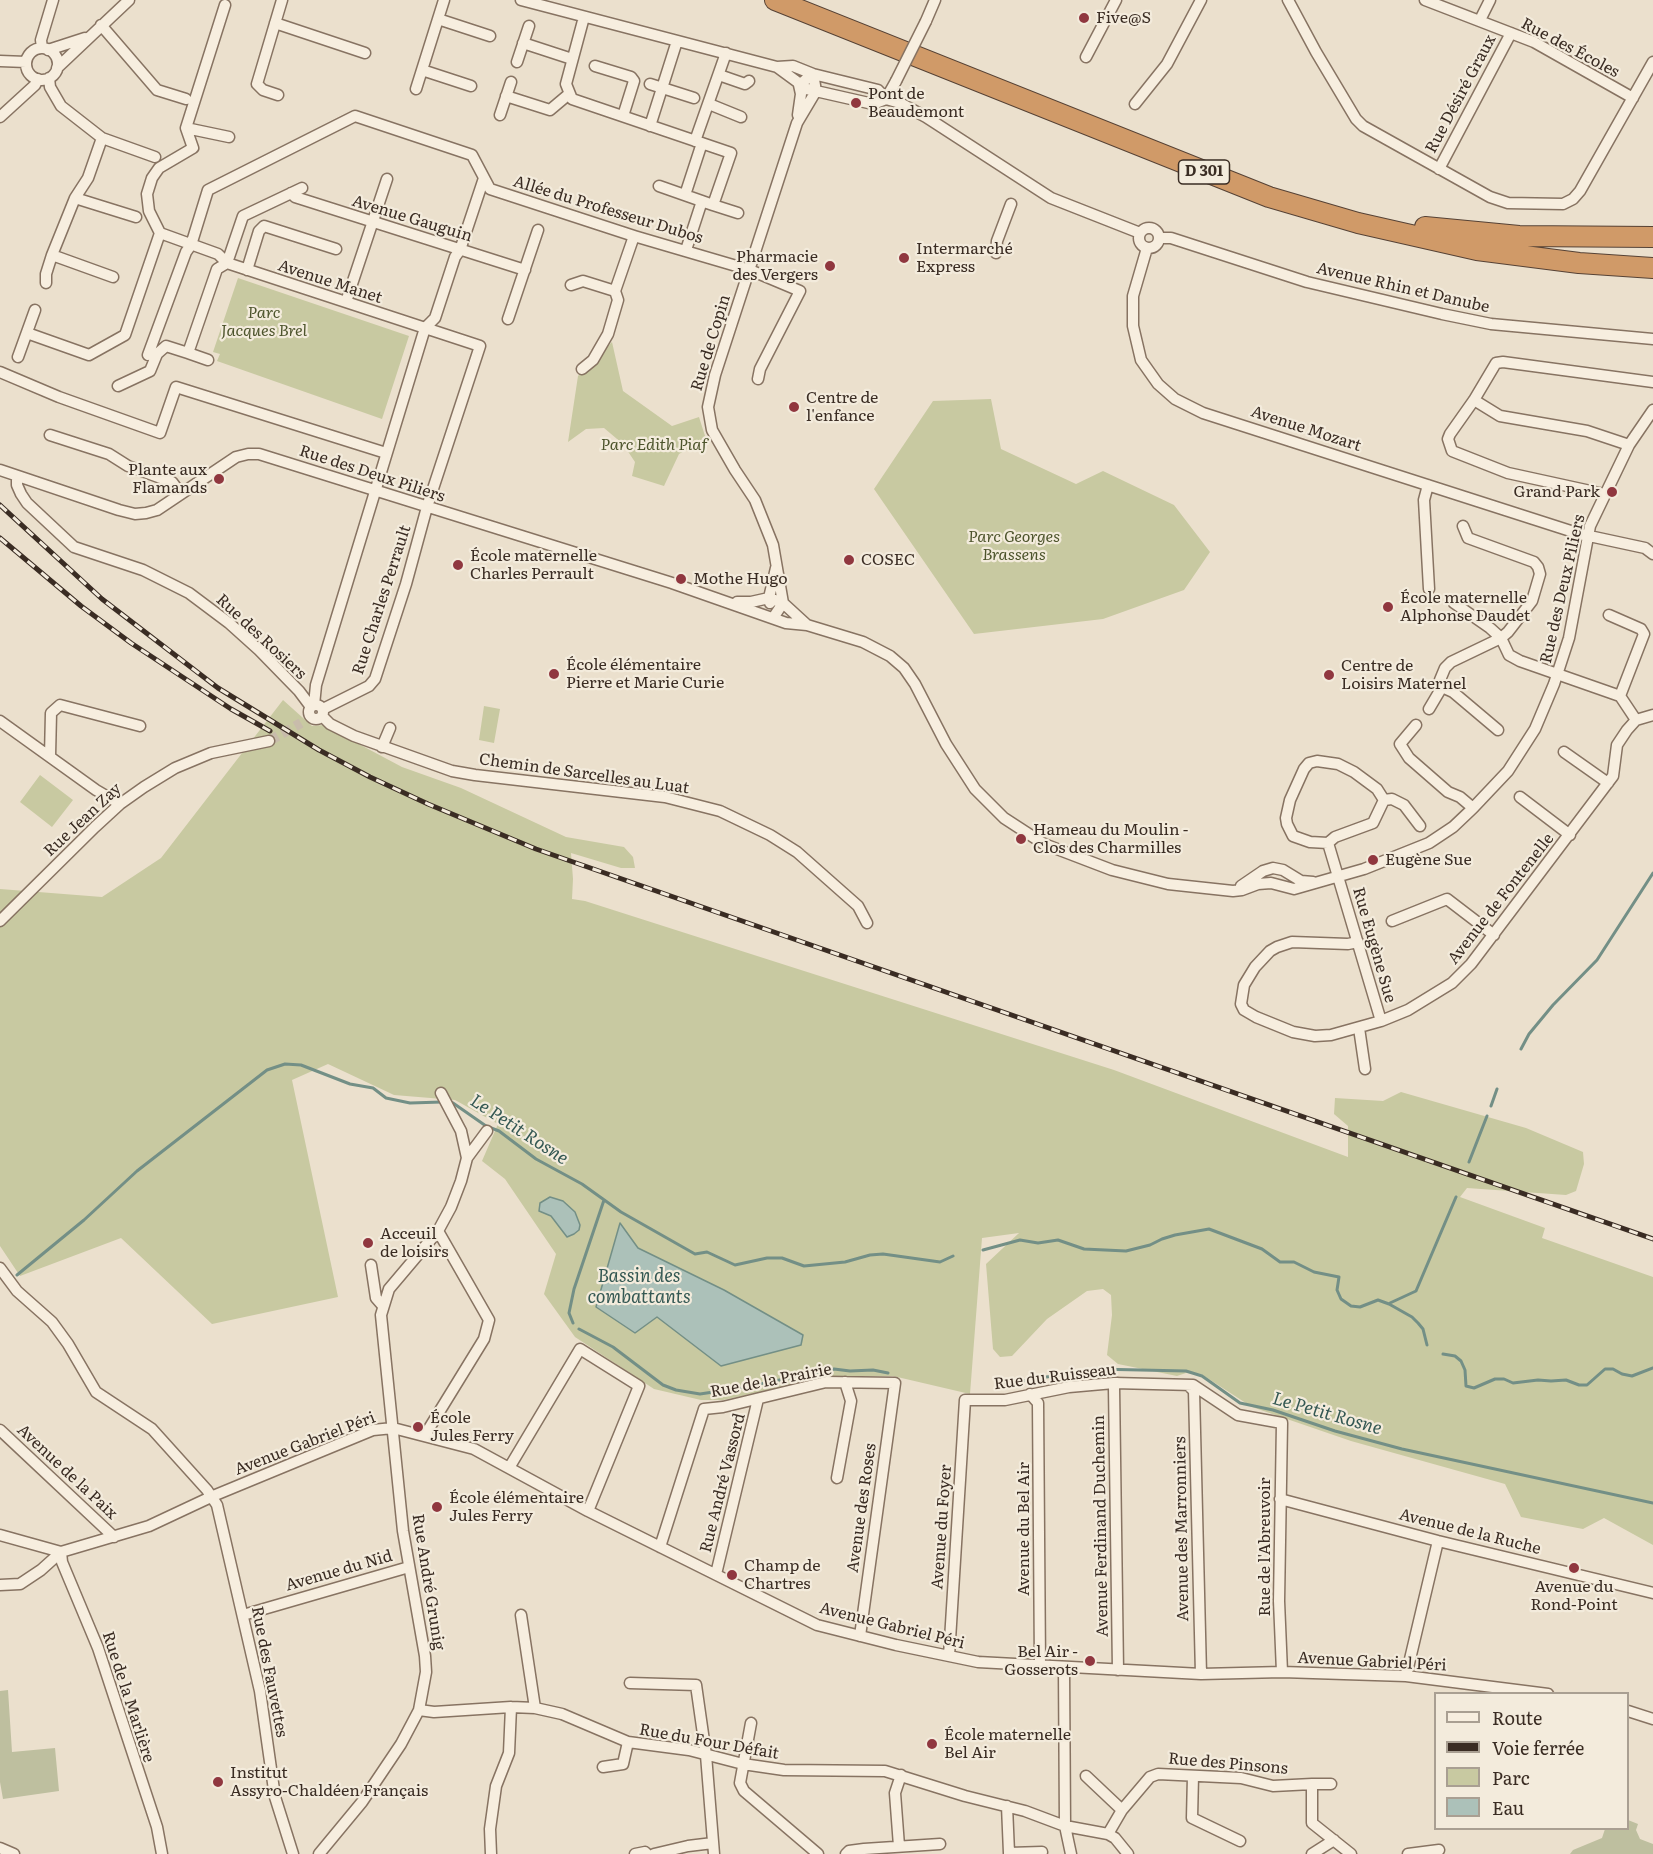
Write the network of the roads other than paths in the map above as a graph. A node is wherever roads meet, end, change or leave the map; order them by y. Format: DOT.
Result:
graph roads {
  1 [pos="53,0"];
  2 [pos="129,0"];
  3 [pos="282,0"];
  4 [pos="444,0"];
  5 [pos="521,0"];
  6 [pos="775,0"];
  7 [pos="807,0"];
  8 [pos="935,0"];
  9 [pos="1116,0"];
  10 [pos="1201,0"];
  11 [pos="1288,0"];
  12 [pos="1425,0"];
  13 [pos="1490,0"];
  14 [pos="225,5"];
  15 [pos="584,17"];
  16 [pos="438,19"];
  17 [pos="1480,20"];
  18 [pos="275,23"];
  19 [pos="101,25"];
  20 [pos="529,26"];
  21 [pos="1510,33"];
  22 [pos="490,36"];
  23 [pos="88,37"];
  24 [pos="677,41"];
  25 [pos="523,43"];
  26 [pos="45,49"];
  27 [pos="365,53"];
  28 [pos="726,53"];
  29 [pos="1086,57"];
  30 [pos="572,59"];
  31 [pos="0,61"];
  32 [pos="26,62"];
  33 [pos="517,62"];
  34 [pos="1653,62"];
  35 [pos="595,66"];
  36 [pos="777,67"];
  37 [pos="57,68"];
  38 [pos="422,70"];
  39 [pos="813,74"];
  40 [pos="719,75"];
  41 [pos="43,79"];
  42 [pos="510,81"];
  43 [pos="749,81"];
  44 [pos="650,84"];
  45 [pos="799,85"];
  46 [pos="471,86"];
  47 [pos="662,87"];
  48 [pos="416,89"];
  49 [pos="816,91"];
  50 [pos="278,95"];
  51 [pos="506,96"];
  52 [pos="570,96"];
  53 [pos="693,98"];
  54 [pos="1633,98"];
  55 [pos="186,99"];
  56 [pos="886,99"];
  57 [pos="709,104"];
  58 [pos="1135,104"];
  59 [pos="500,115"];
  60 [pos="623,116"];
  61 [pos="0,117"];
  62 [pos="741,117"];
  63 [pos="797,123"];
  64 [pos="650,126"];
  65 [pos="186,128"];
  66 [pos="229,137"];
  67 [pos="102,138"];
  68 [pos="699,142"];
  69 [pos="154,157"];
  70 [pos="1439,169"];
  71 [pos="484,178"];
  72 [pos="387,180"];
  73 [pos="659,186"];
  74 [pos="685,195"];
  75 [pos="75,198"];
  76 [pos="708,203"];
  77 [pos="1011,204"];
  78 [pos="738,213"];
  79 [pos="136,217"];
  80 [pos="372,222"];
  81 [pos="1423,227"];
  82 [pos="538,230"];
  83 [pos="160,233"];
  84 [pos="1140,233"];
  85 [pos="633,236"];
  86 [pos="1653,237"];
  87 [pos="1159,238"];
  88 [pos="191,245"];
  89 [pos="1146,248"];
  90 [pos="336,249"];
  91 [pos="460,249"];
  92 [pos="686,250"];
  93 [pos="996,253"];
  94 [pos="52,255"];
  95 [pos="1653,256"];
  96 [pos="227,263"];
  97 [pos="1653,268"];
  98 [pos="247,270"];
  99 [pos="525,270"];
  100 [pos="750,270"];
  101 [pos="113,277"];
  102 [pos="45,283"];
  103 [pos="571,285"];
  104 [pos="615,291"];
  105 [pos="346,302"];
  106 [pos="35,310"];
  107 [pos="508,319"];
  108 [pos="425,328"];
  109 [pos="27,333"];
  110 [pos="1651,336"];
  111 [pos="188,353"];
  112 [pos="148,355"];
  113 [pos="18,357"];
  114 [pos="208,360"];
  115 [pos="582,369"];
  116 [pos="0,372"];
  117 [pos="758,379"];
  118 [pos="1653,382"];
  119 [pos="118,386"];
  120 [pos="1474,400"];
  121 [pos="1653,410"];
  122 [pos="50,435"];
  123 [pos="1629,445"];
  124 [pos="386,453"];
  125 [pos="0,470"];
  126 [pos="17,477"];
  127 [pos="1428,485"];
  128 [pos="375,490"];
  129 [pos="181,494"];
  130 [pos="1604,494"];
  131 [pos="428,507"];
  132 [pos="1463,526"];
  133 [pos="1588,534"];
  134 [pos="1653,554"];
  135 [pos="777,564"];
  136 [pos="1429,589"];
  137 [pos="769,598"];
  138 [pos="729,602"];
  139 [pos="783,603"];
  140 [pos="1454,603"];
  141 [pos="1610,615"];
  142 [pos="773,618"];
  143 [pos="807,626"];
  144 [pos="1501,638"];
  145 [pos="1558,673"];
  146 [pos="1442,687"];
  147 [pos="1620,696"];
  148 [pos="1429,709"];
  149 [pos="314,713"];
  150 [pos="1653,715"];
  151 [pos="1636,720"];
  152 [pos="0,721"];
  153 [pos="1416,725"];
  154 [pos="140,726"];
  155 [pos="390,728"];
  156 [pos="1498,730"];
  157 [pos="269,741"];
  158 [pos="382,747"];
  159 [pos="1564,752"];
  160 [pos="50,756"];
  161 [pos="435,766"];
  162 [pos="1608,783"];
  163 [pos="1520,797"];
  164 [pos="1384,800"];
  165 [pos="120,804"];
  166 [pos="1473,808"];
  167 [pos="1420,826"];
  168 [pos="1570,835"];
  169 [pos="1328,843"];
  170 [pos="1339,877"];
  171 [pos="0,921"];
  172 [pos="1392,921"];
  173 [pos="867,923"];
  174 [pos="1494,935"];
  175 [pos="1358,942"];
  176 [pos="1381,1021"];
  177 [pos="1359,1028"];
  178 [pos="1365,1069"];
  179 [pos="441,1093"];
  180 [pos="487,1131"];
  181 [pos="467,1158"];
  182 [pos="438,1231"];
  183 [pos="371,1265"];
  184 [pos="0,1268"];
  185 [pos="383,1306"];
  186 [pos="845,1382"];
  187 [pos="895,1383"];
  188 [pos="1117,1383"];
  189 [pos="1188,1385"];
  190 [pos="1030,1394"];
  191 [pos="758,1399"];
  192 [pos="965,1400"];
  193 [pos="1282,1423"];
  194 [pos="393,1428"];
  195 [pos="0,1430"];
  196 [pos="424,1435"];
  197 [pos="509,1468"];
  198 [pos="837,1478"];
  199 [pos="213,1497"];
  200 [pos="1280,1499"];
  201 [pos="588,1511"];
  202 [pos="0,1535"];
  203 [pos="114,1537"];
  204 [pos="1438,1541"];
  205 [pos="660,1547"];
  206 [pos="61,1552"];
  207 [pos="409,1567"];
  208 [pos="716,1574"];
  209 [pos="0,1586"];
  210 [pos="1653,1593"];
  211 [pos="243,1615"];
  212 [pos="521,1615"];
  213 [pos="860,1636"];
  214 [pos="949,1656"];
  215 [pos="1040,1666"];
  216 [pos="1064,1668"];
  217 [pos="1118,1670"];
  218 [pos="1282,1672"];
  219 [pos="1201,1674"];
  220 [pos="1406,1676"];
  221 [pos="630,1683"];
  222 [pos="1532,1692"];
  223 [pos="511,1707"];
  224 [pos="535,1708"];
  225 [pos="418,1710"];
  226 [pos="1629,1711"];
  227 [pos="1653,1719"];
  228 [pos="751,1723"];
  229 [pos="628,1742"];
  230 [pos="706,1755"];
  231 [pos="743,1764"];
  232 [pos="603,1767"];
  233 [pos="901,1775"];
  234 [pos="1086,1776"];
  235 [pos="1193,1776"];
  236 [pos="1312,1784"];
  237 [pos="1331,1784"];
  238 [pos="1007,1806"];
  239 [pos="1122,1810"];
  240 [pos="1065,1826"];
  241 [pos="1108,1834"];
  242 [pos="1334,1840"];
  243 [pos="1240,1841"];
  244 [pos="940,1844"];
  245 [pos="899,1846"];
  246 [pos="0,1848"];
  247 [pos="713,1848"];
  248 [pos="1439,1850"];
  249 [pos="1042,1852"];
  250 [pos="1003,1853"];
  251 [pos="14,1854"];
  252 [pos="162,1854"];
  253 [pos="293,1854"];
  254 [pos="319,1854"];
  255 [pos="491,1854"];
  256 [pos="635,1854"];
  257 [pos="647,1854"];
  258 [pos="654,1854"];
  259 [pos="818,1854"];
  260 [pos="846,1854"];
  261 [pos="1071,1854"];
  262 [pos="1128,1854"];
  263 [pos="1312,1854"];
  264 [pos="1352,1854"];
  265 [pos="1408,1854"];
  1 -- 26 [label="street"];
  2 -- 19 [label="street"];
  3 -- 18 [label="street"];
  4 -- 16 [label="street"];
  5 -- 15 [label="street"];
  6 -- 97 [label="highway, D 301"];
  7 -- 81 [label="highway, D 301"];
  8 -- 56 [label="street, bridge"];
  9 -- 29 [label="street"];
  10 -- 58 [label="street"];
  11 -- 70 [label="street"];
  12 -- 17 [label="street, Rue des Écoles"];
  13 -- 17 [label="street"];
  14 -- 65 [label="street"];
  15 -- 24 [label="street"];
  15 -- 30 [label="street"];
  16 -- 22 [label="street"];
  16 -- 38 [label="street"];
  17 -- 21 [label="street, Rue des Écoles"];
  18 -- 27 [label="street"];
  18 -- 50 [label="street"];
  19 -- 23 [label="street"];
  19 -- 55 [label="street"];
  20 -- 25 [label="street"];
  21 -- 54 [label="street, Rue des Écoles"];
  21 -- 70 [label="street, Rue Désiré Graux"];
  23 -- 26 [label="street"];
  23 -- 37 [label="street"];
  24 -- 28 [label="street"];
  24 -- 47 [label="street"];
  25 -- 30 [label="street"];
  25 -- 33 [label="street"];
  26 -- 32 [label="street"];
  26 -- 37 [label="street"];
  28 -- 36 [label="street"];
  28 -- 40 [label="street"];
  30 -- 52 [label="street"];
  31 -- 32 [label="street"];
  32 -- 41 [label="street"];
  34 -- 54 [label="street"];
  35 -- 60 [label="street"];
  36 -- 39 [label="street"];
  36 -- 45 [label="street"];
  37 -- 41 [label="street"];
  38 -- 46 [label="street"];
  38 -- 48 [label="street"];
  39 -- 45 [label="street"];
  39 -- 49 [label="street"];
  39 -- 56 [label="street"];
  40 -- 43 [label="street"];
  40 -- 57 [label="street"];
  41 -- 61 [label="street"];
  41 -- 67 [label="street"];
  42 -- 51 [label="street"];
  44 -- 47 [label="street"];
  45 -- 49 [label="street"];
  45 -- 63 [label="street, Rue de Copin"];
  47 -- 53 [label="street"];
  47 -- 64 [label="street"];
  49 -- 56 [label="street"];
  49 -- 63 [label="street, Rue de Copin"];
  51 -- 52 [label="street"];
  51 -- 59 [label="street"];
  52 -- 60 [label="street"];
  54 -- 70 [label="street"];
  56 -- 84 [label="street"];
  57 -- 62 [label="street"];
  57 -- 68 [label="street"];
  60 -- 64 [label="street"];
  63 -- 100 [label="street, Rue de Copin"];
  64 -- 68 [label="street"];
  65 -- 66 [label="street"];
  65 -- 83 [label="street"];
  67 -- 69 [label="street"];
  67 -- 75 [label="street"];
  68 -- 74 [label="street"];
  68 -- 76 [label="street"];
  71 -- 85 [label="street, Allée du Professeur Dubos"];
  71 -- 88 [label="street, Allée du Professeur Dubos"];
  71 -- 91 [label="street"];
  72 -- 80 [label="street"];
  73 -- 74 [label="street"];
  74 -- 76 [label="street"];
  75 -- 79 [label="street"];
  75 -- 94 [label="street"];
  76 -- 78 [label="street"];
  76 -- 92 [label="street"];
  77 -- 93 [label="street"];
  80 -- 91 [label="street, Avenue Gauguin"];
  80 -- 96 [label="street, Avenue Gauguin"];
  80 -- 105 [label="street"];
  81 -- 86 [label="highway"];
  81 -- 95 [label="highway, D 301"];
  82 -- 99 [label="street"];
  83 -- 88 [label="street, Avenue Manet"];
  83 -- 109 [label="street"];
  84 -- 87 [label="street"];
  84 -- 89 [label="street"];
  85 -- 92 [label="street, Allée du Professeur Dubos"];
  85 -- 104 [label="street"];
  87 -- 89 [label="street"];
  87 -- 110 [label="street, Avenue Rhin et Danube"];
  88 -- 96 [label="street, Avenue Manet"];
  88 -- 112 [label="street, Allée du Professeur Dubos"];
  89 -- 127 [label="street, Avenue Mozart"];
  90 -- 98 [label="street"];
  91 -- 99 [label="street, Avenue Gauguin"];
  91 -- 108 [label="street"];
  92 -- 100 [label="street, Allée du Professeur Dubos"];
  94 -- 101 [label="street"];
  94 -- 102 [label="street"];
  96 -- 98 [label="street, Avenue Manet"];
  96 -- 111 [label="street, Avenue Gauguin"];
  98 -- 105 [label="street, Avenue Manet"];
  99 -- 107 [label="street"];
  100 -- 117 [label="street, Allée du Professeur Dubos"];
  100 -- 135 [label="street, Rue de Copin"];
  103 -- 104 [label="street"];
  104 -- 115 [label="street"];
  105 -- 108 [label="street, Avenue Manet"];
  106 -- 109 [label="street"];
  108 -- 124 [label="street"];
  108 -- 131 [label="street, Avenue Manet"];
  109 -- 113 [label="street"];
  111 -- 114 [label="street"];
  111 -- 119 [label="street"];
  116 -- 124 [label="street"];
  118 -- 120 [label="street"];
  120 -- 123 [label="street"];
  120 -- 130 [label="street"];
  121 -- 123 [label="street, Rue des Deux Piliers"];
  122 -- 129 [label="street"];
  123 -- 130 [label="street, Rue des Deux Piliers"];
  124 -- 128 [label="street"];
  125 -- 126 [label="street, Rue des Deux Piliers"];
  126 -- 129 [label="street, Rue des Deux Piliers"];
  126 -- 149 [label="street, Rue des Rosiers"];
  127 -- 133 [label="street, Avenue Mozart"];
  127 -- 136 [label="street"];
  128 -- 129 [label="street, Rue des Deux Piliers"];
  128 -- 131 [label="street, Rue des Deux Piliers"];
  128 -- 149 [label="street"];
  130 -- 133 [label="street, Rue des Deux Piliers"];
  131 -- 138 [label="street, Rue des Deux Piliers"];
  131 -- 149 [label="street, Rue Charles Perrault"];
  132 -- 144 [label="street"];
  133 -- 134 [label="street, Avenue Mozart"];
  133 -- 145 [label="street, Rue des Deux Piliers"];
  135 -- 137 [label="street"];
  135 -- 139 [label="street, Rue de Copin"];
  137 -- 138 [label="street, Rue des Deux Piliers"];
  137 -- 139 [label="street, Rue des Deux Piliers"];
  137 -- 142 [label="street"];
  138 -- 142 [label="street, Rue des Deux Piliers"];
  139 -- 142 [label="street"];
  139 -- 143 [label="street, Rue des Deux Piliers"];
  140 -- 144 [label="street"];
  141 -- 147 [label="street"];
  142 -- 143 [label="street, Rue des Deux Piliers"];
  143 -- 170 [label="street, Rue des Deux Piliers"];
  144 -- 145 [label="street"];
  144 -- 146 [label="street"];
  145 -- 147 [label="street"];
  145 -- 166 [label="street, Rue des Deux Piliers"];
  146 -- 148 [label="street"];
  146 -- 156 [label="street"];
  147 -- 151 [label="street"];
  149 -- 158 [label="street, Rue des Rosiers"];
  150 -- 151 [label="street"];
  151 -- 162 [label="street, Avenue de Fontenelle"];
  152 -- 160 [label="street"];
  153 -- 166 [label="street"];
  154 -- 160 [label="street"];
  155 -- 158 [label="street"];
  157 -- 165 [label="street, Rue Jean Zay"];
  158 -- 161 [label="street, Rue des Rosiers"];
  159 -- 162 [label="street"];
  160 -- 165 [label="street"];
  161 -- 173 [label="street, Chemin de Sarcelles au Luat"];
  162 -- 168 [label="street, Avenue de Fontenelle"];
  163 -- 168 [label="street"];
  164 -- 167 [label="street"];
  164 -- 169 [label="street"];
  164 -- 169 [label="street"];
  165 -- 171 [label="street, Rue Jean Zay"];
  166 -- 170 [label="street, Rue des Deux Piliers"];
  168 -- 174 [label="street, Avenue de Fontenelle"];
  169 -- 170 [label="street, Rue Eugène Sue"];
  170 -- 175 [label="street, Rue Eugène Sue"];
  172 -- 174 [label="street"];
  174 -- 176 [label="street, Avenue de Fontenelle"];
  175 -- 176 [label="street, Rue Eugène Sue"];
  175 -- 177 [label="street, Avenue de Fontenelle"];
  176 -- 177 [label="street, Avenue de Fontenelle"];
  177 -- 178 [label="street"];
  179 -- 181 [label="street"];
  180 -- 181 [label="street"];
  181 -- 182 [label="street"];
  182 -- 185 [label="street"];
  182 -- 196 [label="street"];
  183 -- 185 [label="street"];
  184 -- 199 [label="street"];
  185 -- 194 [label="street, Rue André Grunig"];
  186 -- 187 [label="street, Rue de la Prairie"];
  186 -- 191 [label="street, Rue de la Prairie"];
  186 -- 198 [label="street, Rue de la Prairie"];
  187 -- 213 [label="street, Avenue des Roses"];
  188 -- 189 [label="street, Rue du Ruisseau"];
  188 -- 190 [label="street, Rue du Ruisseau"];
  188 -- 217 [label="street, Avenue Ferdinand Duchemin"];
  189 -- 193 [label="street, Rue du Ruisseau"];
  189 -- 219 [label="street, Avenue des Marronniers"];
  190 -- 192 [label="street, Rue du Ruisseau"];
  190 -- 215 [label="street, Avenue du Bel Air"];
  191 -- 205 [label="street, Rue de la Prairie"];
  191 -- 208 [label="street, Rue André Vassord"];
  192 -- 214 [label="street, Avenue du Foyer"];
  193 -- 200 [label="street, Rue de l'Abreuvoir"];
  194 -- 196 [label="street, Avenue Gabriel Péri"];
  194 -- 199 [label="street, Avenue Gabriel Péri"];
  194 -- 207 [label="street, Rue André Grunig"];
  195 -- 203 [label="street, Avenue de la Paix"];
  196 -- 197 [label="street, Avenue Gabriel Péri"];
  197 -- 201 [label="street, Avenue Gabriel Péri"];
  197 -- 201 [label="street"];
  199 -- 203 [label="street, Avenue Gabriel Péri"];
  199 -- 211 [label="street, Rue des Fauvettes"];
  200 -- 204 [label="street, Avenue de la Ruche"];
  200 -- 218 [label="street, Rue de l'Abreuvoir"];
  201 -- 205 [label="street, Avenue Gabriel Péri"];
  202 -- 206 [label="street"];
  203 -- 206 [label="street, Avenue Gabriel Péri"];
  204 -- 210 [label="street, Avenue de la Ruche"];
  204 -- 220 [label="street"];
  205 -- 208 [label="street, Avenue Gabriel Péri"];
  206 -- 209 [label="street"];
  206 -- 252 [label="street, Rue de la Marlière"];
  207 -- 211 [label="street, Avenue du Nid"];
  207 -- 225 [label="street, Rue André Grunig"];
  208 -- 213 [label="street, Avenue Gabriel Péri"];
  211 -- 253 [label="street, Rue des Fauvettes"];
  212 -- 224 [label="street"];
  213 -- 214 [label="street, Avenue Gabriel Péri"];
  214 -- 215 [label="street, Avenue Gabriel Péri"];
  215 -- 216 [label="street, Avenue Gabriel Péri"];
  216 -- 217 [label="street, Avenue Gabriel Péri"];
  216 -- 240 [label="street"];
  217 -- 219 [label="street, Avenue Gabriel Péri"];
  218 -- 219 [label="street, Avenue Gabriel Péri"];
  218 -- 220 [label="street, Avenue Gabriel Péri"];
  220 -- 222 [label="street, Avenue Gabriel Péri"];
  221 -- 230 [label="street"];
  223 -- 224 [label="street, Rue du Four Défait"];
  223 -- 225 [label="street, Rue du Four Défait"];
  223 -- 255 [label="street"];
  224 -- 229 [label="street, Rue du Four Défait"];
  225 -- 254 [label="street, Rue André Grunig"];
  226 -- 227 [label="street"];
  228 -- 231 [label="street"];
  229 -- 230 [label="street, Rue du Four Défait"];
  229 -- 232 [label="street"];
  230 -- 231 [label="street, Rue du Four Défait"];
  230 -- 247 [label="street"];
  231 -- 233 [label="street, Rue du Four Défait"];
  231 -- 259 [label="street"];
  233 -- 238 [label="street, Rue du Four Défait"];
  233 -- 245 [label="street"];
  234 -- 239 [label="street"];
  235 -- 236 [label="street, Rue des Pinsons"];
  235 -- 239 [label="street, Rue des Pinsons"];
  235 -- 243 [label="street"];
  236 -- 237 [label="street, Rue des Pinsons"];
  236 -- 242 [label="street"];
  238 -- 240 [label="street, Rue du Four Défait"];
  238 -- 250 [label="street"];
  239 -- 241 [label="street, Rue des Pinsons"];
  240 -- 241 [label="street"];
  240 -- 261 [label="street"];
  241 -- 262 [label="street"];
  242 -- 263 [label="street"];
  242 -- 264 [label="street"];
  244 -- 245 [label="street"];
  245 -- 260 [label="street"];
  246 -- 251 [label="street"];
  247 -- 258 [label="street"];
  248 -- 265 [label="street"];
  249 -- 250 [label="street"];
  256 -- 257 [label="street"];
}
